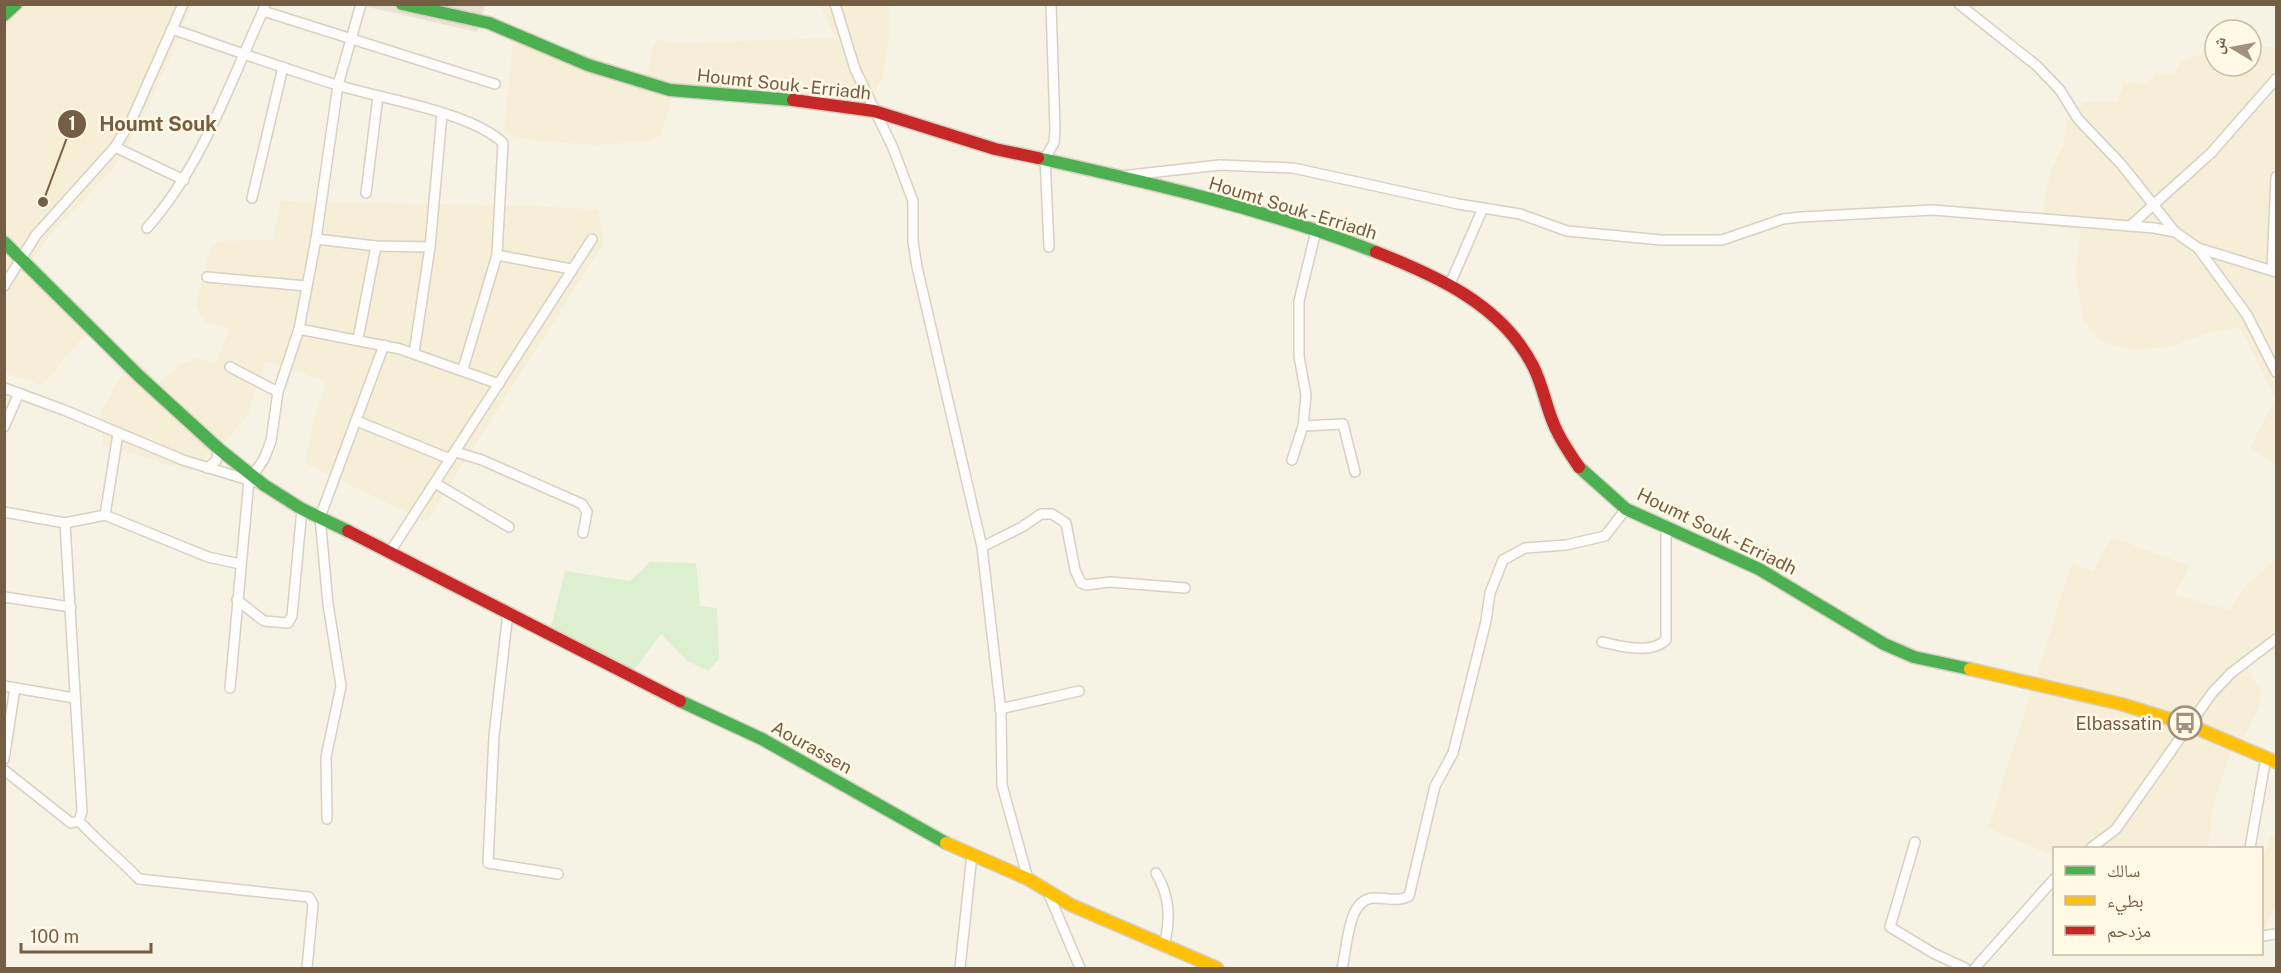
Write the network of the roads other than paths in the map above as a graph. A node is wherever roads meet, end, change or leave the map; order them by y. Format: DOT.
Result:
graph roads {
  1 [pos="16,4"];
  2 [pos="183,4"];
  3 [pos="361,4"];
  4 [pos="402,4"];
  5 [pos="835,4"];
  6 [pos="1051,4"];
  7 [pos="1959,4"];
  8 [pos="264,8"];
  9 [pos="4,15"];
  10 [pos="172,29"];
  11 [pos="351,40"];
  12 [pos="243,53"];
  13 [pos="283,67"];
  14 [pos="2277,80"];
  15 [pos="495,84"];
  16 [pos="338,85"];
  17 [pos="378,96"];
  18 [pos="874,111"];
  19 [pos="442,114"];
  20 [pos="115,147"];
  21 [pos="1045,158"];
  22 [pos="1119,176"];
  23 [pos="2277,177"];
  24 [pos="184,180"];
  25 [pos="366,192"];
  26 [pos="252,198"];
  27 [pos="2154,206"];
  28 [pos="1483,208"];
  29 [pos="2130,226"];
  30 [pos="147,228"];
  31 [pos="1316,231"];
  32 [pos="2175,232"];
  33 [pos="316,239"];
  34 [pos="592,239"];
  35 [pos="4,242"];
  36 [pos="376,246"];
  37 [pos="430,247"];
  38 [pos="1048,247"];
  39 [pos="2198,248"];
  40 [pos="497,255"];
  41 [pos="21,258"];
  42 [pos="571,268"];
  43 [pos="2274,271"];
  44 [pos="207,277"];
  45 [pos="1449,284"];
  46 [pos="4,286"];
  47 [pos="306,286"];
  48 [pos="299,329"];
  49 [pos="358,339"];
  50 [pos="384,345"];
  51 [pos="414,353"];
  52 [pos="230,367"];
  53 [pos="2276,368"];
  54 [pos="463,369"];
  55 [pos="499,384"];
  56 [pos="4,388"];
  57 [pos="278,392"];
  58 [pos="19,393"];
  59 [pos="357,422"];
  60 [pos="1303,426"];
  61 [pos="4,427"];
  62 [pos="118,434"];
  63 [pos="219,449"];
  64 [pos="453,455"];
  65 [pos="1292,460"];
  66 [pos="207,468"];
  67 [pos="1355,472"];
  68 [pos="251,477"];
  69 [pos="435,483"];
  70 [pos="302,509"];
  71 [pos="1626,509"];
  72 [pos="4,512"];
  73 [pos="105,515"];
  74 [pos="320,517"];
  75 [pos="65,523"];
  76 [pos="510,527"];
  77 [pos="1666,529"];
  78 [pos="583,533"];
  79 [pos="982,547"];
  80 [pos="390,552"];
  81 [pos="240,564"];
  82 [pos="1185,588"];
  83 [pos="4,597"];
  84 [pos="237,600"];
  85 [pos="71,607"];
  86 [pos="508,612"];
  87 [pos="2277,639"];
  88 [pos="1602,642"];
  89 [pos="4,686"];
  90 [pos="15,688"];
  91 [pos="230,688"];
  92 [pos="1079,691"];
  93 [pos="74,698"];
  94 [pos="1000,709"];
  95 [pos="2189,725"];
  96 [pos="4,759"];
  97 [pos="2271,760"];
  98 [pos="4,770"];
  99 [pos="327,819"];
  100 [pos="79,821"];
  101 [pos="1915,842"];
  102 [pos="2094,847"];
  103 [pos="2250,847"];
  104 [pos="972,854"];
  105 [pos="1156,873"];
  106 [pos="558,874"];
  107 [pos="1028,879"];
  108 [pos="2053,881"];
  109 [pos="1047,890"];
  110 [pos="1164,945"];
  111 [pos="307,969"];
  112 [pos="960,969"];
  113 [pos="1080,969"];
  114 [pos="1217,969"];
  115 [pos="1342,969"];
  116 [pos="1965,969"];
  117 [pos="1975,969"];
  1 -- 9 [label="street"];
  2 -- 10 [label="street"];
  3 -- 11 [label="street"];
  4 -- 18 [label="street, Houmt Souk - Erriadh"];
  5 -- 18 [label="street"];
  6 -- 21 [label="street"];
  7 -- 27 [label="street"];
  8 -- 11 [label="street"];
  8 -- 12 [label="street"];
  10 -- 12 [label="street"];
  10 -- 20 [label="street"];
  11 -- 15 [label="street"];
  11 -- 16 [label="street"];
  12 -- 13 [label="street"];
  12 -- 24 [label="street"];
  13 -- 16 [label="street"];
  13 -- 26 [label="street"];
  14 -- 27 [label="street"];
  16 -- 17 [label="street"];
  16 -- 33 [label="street"];
  17 -- 19 [label="street"];
  17 -- 25 [label="street"];
  18 -- 21 [label="street, Houmt Souk - Erriadh"];
  18 -- 79 [label="street"];
  19 -- 37 [label="street"];
  19 -- 40 [label="street"];
  20 -- 24 [label="street"];
  20 -- 41 [label="street"];
  21 -- 22 [label="street, Houmt Souk - Erriadh"];
  21 -- 38 [label="street"];
  22 -- 28 [label="street"];
  22 -- 31 [label="street, Houmt Souk - Erriadh"];
  23 -- 43 [label="street"];
  24 -- 30 [label="street"];
  27 -- 29 [label="street"];
  27 -- 32 [label="street"];
  28 -- 29 [label="street"];
  28 -- 45 [label="street"];
  29 -- 32 [label="street"];
  31 -- 45 [label="street, Houmt Souk - Erriadh"];
  31 -- 60 [label="street"];
  32 -- 39 [label="street"];
  33 -- 36 [label="street"];
  33 -- 47 [label="street"];
  34 -- 42 [label="street"];
  35 -- 41 [label="street, Aourassen"];
  36 -- 37 [label="street"];
  36 -- 49 [label="street"];
  37 -- 51 [label="street"];
  39 -- 43 [label="street"];
  39 -- 53 [label="street"];
  40 -- 42 [label="street"];
  40 -- 54 [label="street"];
  41 -- 46 [label="street"];
  41 -- 63 [label="street, Aourassen"];
  42 -- 55 [label="street"];
  44 -- 47 [label="street"];
  45 -- 71 [label="street, Houmt Souk - Erriadh"];
  47 -- 48 [label="street"];
  48 -- 49 [label="street"];
  48 -- 57 [label="street"];
  49 -- 50 [label="street"];
  50 -- 51 [label="street"];
  50 -- 59 [label="street"];
  51 -- 54 [label="street"];
  52 -- 57 [label="street"];
  54 -- 55 [label="street"];
  55 -- 64 [label="street"];
  56 -- 58 [label="street"];
  57 -- 68 [label="street"];
  58 -- 61 [label="street"];
  58 -- 62 [label="street"];
  59 -- 64 [label="street"];
  59 -- 74 [label="street"];
  60 -- 65 [label="street"];
  60 -- 67 [label="street"];
  62 -- 66 [label="street"];
  62 -- 73 [label="street"];
  63 -- 66 [label="street"];
  63 -- 68 [label="street, Aourassen"];
  64 -- 69 [label="street"];
  64 -- 78 [label="street"];
  66 -- 68 [label="street"];
  68 -- 70 [label="street, Aourassen"];
  68 -- 81 [label="street"];
  69 -- 76 [label="street"];
  69 -- 80 [label="street"];
  70 -- 74 [label="street, Aourassen"];
  70 -- 84 [label="street"];
  71 -- 77 [label="street, Houmt Souk - Erriadh"];
  71 -- 115 [label="street"];
  72 -- 75 [label="street"];
  73 -- 75 [label="street"];
  73 -- 81 [label="street"];
  74 -- 80 [label="street, Aourassen"];
  74 -- 99 [label="street"];
  75 -- 85 [label="street"];
  77 -- 88 [label="street"];
  77 -- 95 [label="street, Houmt Souk - Erriadh"];
  79 -- 82 [label="street"];
  79 -- 94 [label="street"];
  80 -- 86 [label="street, Aourassen"];
  81 -- 84 [label="street"];
  83 -- 85 [label="street"];
  84 -- 91 [label="street"];
  85 -- 93 [label="street"];
  86 -- 104 [label="street, Aourassen"];
  86 -- 106 [label="street"];
  87 -- 95 [label="street"];
  89 -- 90 [label="street"];
  90 -- 93 [label="street"];
  90 -- 96 [label="street"];
  92 -- 94 [label="street"];
  93 -- 100 [label="street"];
  94 -- 107 [label="street"];
  95 -- 97 [label="street, Houmt Souk - Erriadh"];
  95 -- 102 [label="street"];
  97 -- 103 [label="street"];
  98 -- 100 [label="street"];
  100 -- 111 [label="street"];
  101 -- 116 [label="street"];
  104 -- 107 [label="street, Aourassen"];
  104 -- 112 [label="street"];
  105 -- 110 [label="street"];
  107 -- 109 [label="street, Aourassen"];
  108 -- 117 [label="street"];
  109 -- 110 [label="street, Aourassen"];
  109 -- 113 [label="street"];
  110 -- 114 [label="street, Aourassen"];
}
